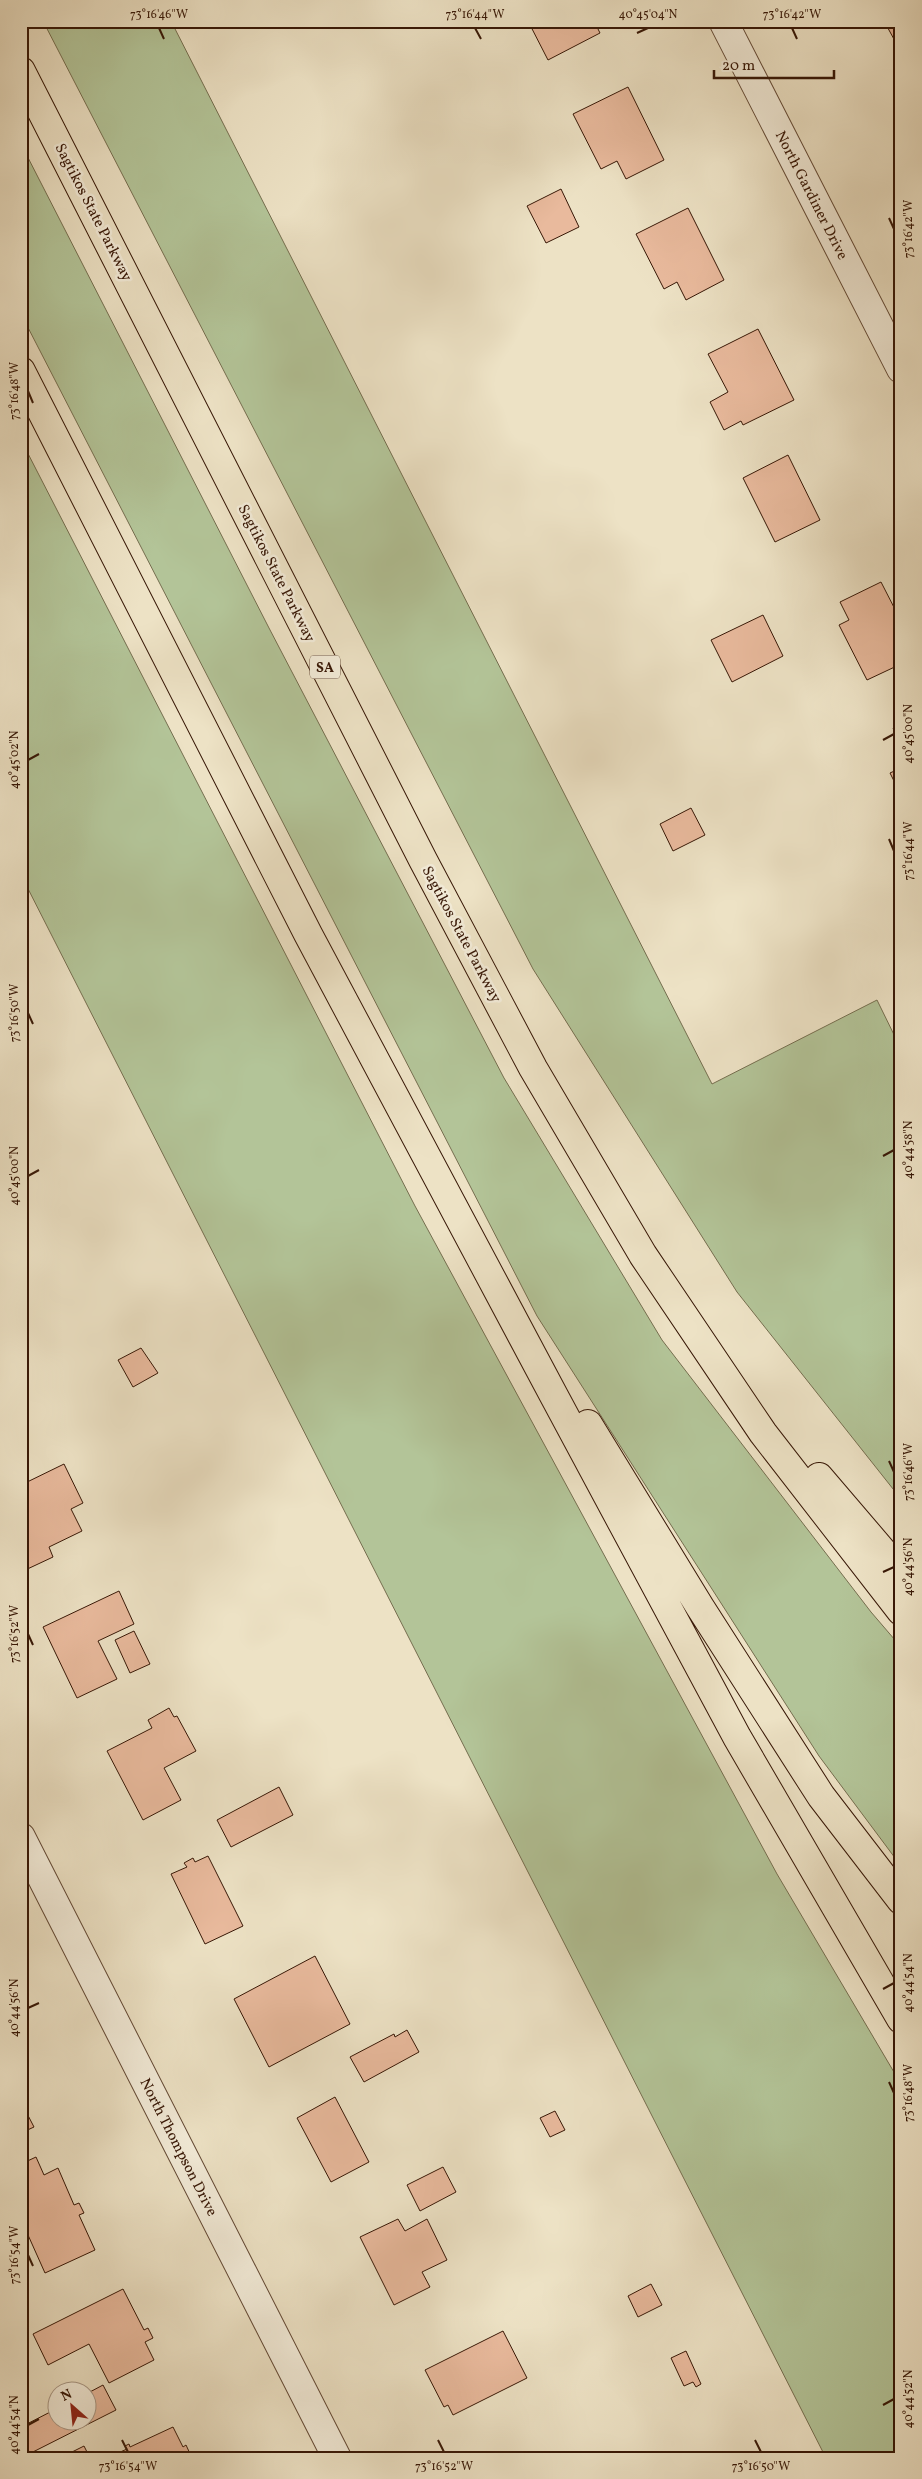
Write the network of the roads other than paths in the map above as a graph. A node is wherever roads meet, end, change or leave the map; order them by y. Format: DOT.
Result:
graph roads {
  1 [pos="723,21"];
  2 [pos="21,71"];
  3 [pos="901,369"];
  4 [pos="21,371"];
  5 [pos="308,934"];
  6 [pos="643,1255"];
  7 [pos="901,1573"];
  8 [pos="901,1611"];
  9 [pos="21,1836"];
  10 [pos="901,1900"];
  11 [pos="901,2019"];
  12 [pos="337,2458"];
  1 -- 3 [label="street, North Gardiner Drive"];
  2 -- 6 [label="highway, Sagtikos State Parkway / SA"];
  4 -- 5 [label="highway"];
  5 -- 10 [label="highway"];
  5 -- 11 [label="highway"];
  6 -- 7 [label="highway"];
  6 -- 8 [label="highway"];
  9 -- 12 [label="street, North Thompson Drive"];
}
